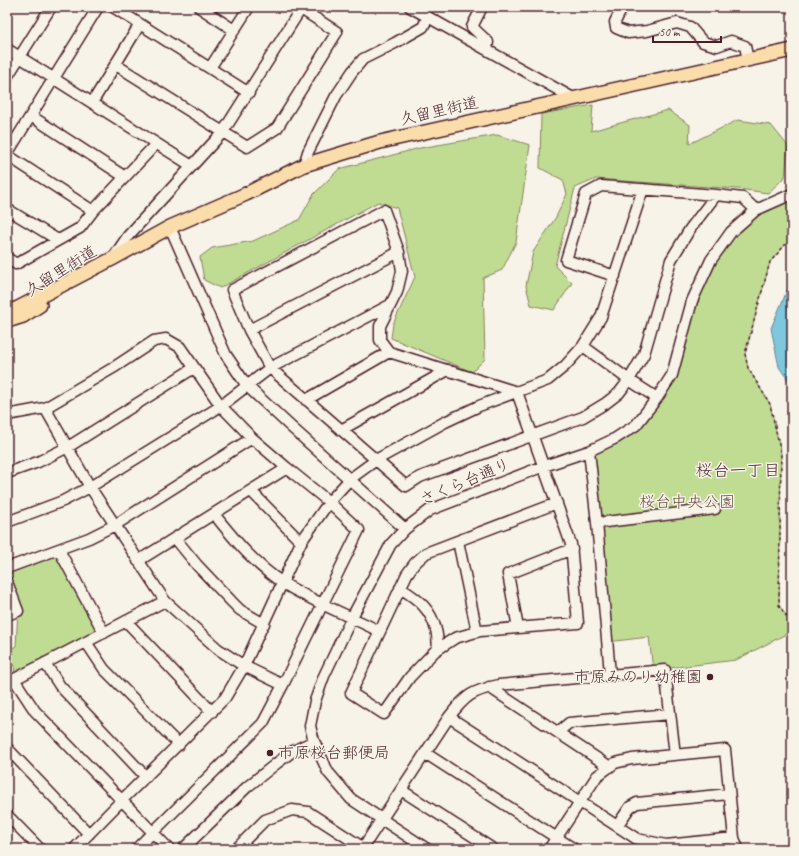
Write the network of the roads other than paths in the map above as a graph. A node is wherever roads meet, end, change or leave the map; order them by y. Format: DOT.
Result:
graph roads {
  1 [pos="51,7"];
  2 [pos="98,7"];
  3 [pos="113,7"];
  4 [pos="199,7"];
  5 [pos="249,7"];
  6 [pos="410,7"];
  7 [pos="482,7"];
  8 [pos="302,8"];
  9 [pos="620,12"];
  10 [pos="428,17"];
  11 [pos="140,24"];
  12 [pos="234,30"];
  13 [pos="7,50"];
  14 [pos="487,50"];
  15 [pos="792,50"];
  16 [pos="19,57"];
  17 [pos="748,60"];
  18 [pos="116,65"];
  19 [pos="210,68"];
  20 [pos="7,77"];
  21 [pos="54,79"];
  22 [pos="248,93"];
  23 [pos="573,98"];
  24 [pos="92,103"];
  25 [pos="30,116"];
  26 [pos="222,132"];
  27 [pos="156,144"];
  28 [pos="7,155"];
  29 [pos="304,165"];
  30 [pos="192,166"];
  31 [pos="125,177"];
  32 [pos="643,189"];
  33 [pos="792,194"];
  34 [pos="716,195"];
  35 [pos="7,209"];
  36 [pos="756,210"];
  37 [pos="93,211"];
  38 [pos="170,227"];
  39 [pos="58,240"];
  40 [pos="399,252"];
  41 [pos="7,258"];
  42 [pos="112,259"];
  43 [pos="615,276"];
  44 [pos="390,305"];
  45 [pos="7,312"];
  46 [pos="7,321"];
  47 [pos="249,330"];
  48 [pos="583,346"];
  49 [pos="389,352"];
  50 [pos="194,368"];
  51 [pos="270,368"];
  52 [pos="448,370"];
  53 [pos="629,380"];
  54 [pos="247,386"];
  55 [pos="517,392"];
  56 [pos="657,398"];
  57 [pos="306,400"];
  58 [pos="221,406"];
  59 [pos="45,408"];
  60 [pos="7,415"];
  61 [pos="341,430"];
  62 [pos="533,435"];
  63 [pos="252,438"];
  64 [pos="68,447"];
  65 [pos="589,451"];
  66 [pos="376,460"];
  67 [pos="544,466"];
  68 [pos="287,468"];
  69 [pos="7,473"];
  70 [pos="350,479"];
  71 [pos="90,487"];
  72 [pos="250,491"];
  73 [pos="329,502"];
  74 [pos="557,503"];
  75 [pos="715,509"];
  76 [pos="214,514"];
  77 [pos="7,522"];
  78 [pos="597,523"];
  79 [pos="115,525"];
  80 [pos="405,529"];
  81 [pos="175,538"];
  82 [pos="458,541"];
  83 [pos="301,542"];
  84 [pos="572,549"];
  85 [pos="59,550"];
  86 [pos="138,561"];
  87 [pos="7,568"];
  88 [pos="7,582"];
  89 [pos="283,583"];
  90 [pos="400,588"];
  91 [pos="165,601"];
  92 [pos="322,604"];
  93 [pos="7,615"];
  94 [pos="352,617"];
  95 [pos="126,621"];
  96 [pos="264,624"];
  97 [pos="518,628"];
  98 [pos="379,631"];
  99 [pos="477,632"];
  100 [pos="104,633"];
  101 [pos="86,642"];
  102 [pos="438,649"];
  103 [pos="45,663"];
  104 [pos="244,666"];
  105 [pos="610,674"];
  106 [pos="11,681"];
  107 [pos="283,685"];
  108 [pos="489,687"];
  109 [pos="212,712"];
  110 [pos="670,714"];
  111 [pos="449,717"];
  112 [pos="558,732"];
  113 [pos="314,742"];
  114 [pos="179,745"];
  115 [pos="7,748"];
  116 [pos="426,753"];
  117 [pos="675,755"];
  118 [pos="610,767"];
  119 [pos="146,777"];
  120 [pos="401,790"];
  121 [pos="730,794"];
  122 [pos="122,800"];
  123 [pos="580,803"];
  124 [pos="7,815"];
  125 [pos="382,820"];
  126 [pos="617,826"];
  127 [pos="153,832"];
  128 [pos="89,834"];
  129 [pos="556,838"];
  130 [pos="734,838"];
  131 [pos="364,848"];
  132 [pos="40,849"];
  133 [pos="74,849"];
  134 [pos="136,849"];
  135 [pos="168,849"];
  136 [pos="183,849"];
  137 [pos="236,849"];
  138 [pos="426,849"];
  139 [pos="493,849"];
  140 [pos="549,849"];
  141 [pos="574,849"];
  142 [pos="738,849"];
  1 -- 16 [label="street"];
  2 -- 21 [label="street"];
  3 -- 11 [label="street"];
  4 -- 12 [label="street"];
  5 -- 12 [label="street"];
  6 -- 10 [label="street"];
  7 -- 14 [label="street"];
  8 -- 22 [label="street"];
  8 -- 26 [label="street"];
  9 -- 17 [label="street"];
  10 -- 14 [label="street"];
  10 -- 29 [label="street"];
  11 -- 18 [label="street"];
  11 -- 19 [label="street"];
  12 -- 19 [label="street"];
  13 -- 16 [label="street"];
  14 -- 23 [label="street"];
  15 -- 17 [label="main road, 久留里街道"];
  16 -- 20 [label="street"];
  16 -- 21 [label="street"];
  17 -- 23 [label="main road, 久留里街道"];
  18 -- 24 [label="street"];
  18 -- 26 [label="street"];
  19 -- 22 [label="street"];
  21 -- 24 [label="street"];
  21 -- 25 [label="street"];
  22 -- 26 [label="street"];
  23 -- 29 [label="main road, 久留里街道"];
  24 -- 27 [label="street"];
  25 -- 28 [label="street"];
  25 -- 31 [label="street"];
  26 -- 30 [label="street"];
  27 -- 30 [label="street"];
  27 -- 31 [label="street"];
  28 -- 37 [label="street"];
  29 -- 38 [label="main road, 久留里街道"];
  30 -- 42 [label="street"];
  31 -- 37 [label="street"];
  32 -- 34 [label="street"];
  32 -- 43 [label="street"];
  32 -- 43 [label="street"];
  33 -- 36 [label="street, さくら台通り"];
  34 -- 36 [label="street"];
  34 -- 53 [label="street"];
  35 -- 39 [label="street"];
  36 -- 56 [label="street, さくら台通り"];
  37 -- 39 [label="street"];
  38 -- 42 [label="main road, 久留里街道"];
  38 -- 54 [label="street"];
  39 -- 41 [label="street"];
  40 -- 44 [label="street"];
  40 -- 47 [label="street"];
  40 -- 47 [label="street"];
  42 -- 45 [label="main road, 久留里街道"];
  42 -- 46 [label="main road, 久留里街道"];
  43 -- 48 [label="street"];
  44 -- 49 [label="street"];
  44 -- 51 [label="street"];
  47 -- 51 [label="street"];
  48 -- 53 [label="street"];
  48 -- 55 [label="street"];
  49 -- 52 [label="street"];
  49 -- 57 [label="street"];
  50 -- 58 [label="street"];
  50 -- 59 [label="street"];
  50 -- 64 [label="street"];
  51 -- 54 [label="street"];
  51 -- 57 [label="street"];
  52 -- 55 [label="street"];
  52 -- 61 [label="street"];
  53 -- 56 [label="street"];
  53 -- 62 [label="street"];
  54 -- 58 [label="street"];
  54 -- 70 [label="street"];
  55 -- 62 [label="street"];
  55 -- 66 [label="street"];
  56 -- 65 [label="street, さくら台通り"];
  57 -- 61 [label="street"];
  58 -- 63 [label="street"];
  58 -- 71 [label="street"];
  59 -- 60 [label="street"];
  59 -- 64 [label="street"];
  61 -- 66 [label="street"];
  62 -- 66 [label="street"];
  62 -- 67 [label="street"];
  63 -- 68 [label="street"];
  63 -- 79 [label="street"];
  64 -- 69 [label="street"];
  64 -- 71 [label="street"];
  65 -- 67 [label="street, さくら台通り"];
  65 -- 78 [label="street"];
  66 -- 70 [label="street"];
  67 -- 74 [label="street"];
  67 -- 80 [label="street, さくら台通り"];
  68 -- 72 [label="street"];
  68 -- 73 [label="street"];
  70 -- 73 [label="street"];
  70 -- 80 [label="street"];
  71 -- 77 [label="street"];
  71 -- 79 [label="street"];
  72 -- 76 [label="street"];
  72 -- 83 [label="street"];
  73 -- 83 [label="street"];
  73 -- 92 [label="street"];
  74 -- 82 [label="street"];
  74 -- 84 [label="street"];
  75 -- 78 [label="street"];
  76 -- 81 [label="street"];
  76 -- 89 [label="street"];
  78 -- 105 [label="street"];
  79 -- 85 [label="street"];
  79 -- 86 [label="street"];
  80 -- 94 [label="street, さくら台通り"];
  81 -- 86 [label="street"];
  81 -- 96 [label="street"];
  82 -- 90 [label="street"];
  82 -- 99 [label="street"];
  83 -- 89 [label="street"];
  84 -- 97 [label="street"];
  84 -- 97 [label="street"];
  85 -- 87 [label="street"];
  85 -- 100 [label="street"];
  86 -- 91 [label="street"];
  88 -- 93 [label="street"];
  89 -- 92 [label="street"];
  89 -- 96 [label="street"];
  90 -- 98 [label="street"];
  90 -- 102 [label="street"];
  91 -- 95 [label="street"];
  91 -- 104 [label="street"];
  92 -- 94 [label="street"];
  92 -- 107 [label="street"];
  94 -- 98 [label="street"];
  94 -- 113 [label="street, さくら台通り"];
  95 -- 100 [label="street"];
  95 -- 109 [label="street"];
  96 -- 104 [label="street"];
  97 -- 99 [label="street"];
  98 -- 102 [label="street"];
  99 -- 102 [label="street"];
  100 -- 101 [label="street"];
  101 -- 103 [label="street"];
  101 -- 114 [label="street"];
  103 -- 106 [label="street"];
  103 -- 119 [label="street"];
  104 -- 107 [label="street"];
  104 -- 109 [label="street"];
  105 -- 108 [label="street"];
  105 -- 110 [label="street"];
  106 -- 122 [label="street"];
  107 -- 127 [label="street"];
  108 -- 111 [label="street"];
  108 -- 112 [label="street"];
  109 -- 114 [label="street"];
  110 -- 112 [label="street"];
  110 -- 117 [label="street"];
  111 -- 116 [label="street"];
  111 -- 123 [label="street"];
  112 -- 118 [label="street"];
  113 -- 125 [label="street, さくら台通り"];
  113 -- 136 [label="street"];
  114 -- 119 [label="street"];
  115 -- 128 [label="street"];
  116 -- 120 [label="street"];
  116 -- 129 [label="street"];
  117 -- 118 [label="street"];
  117 -- 121 [label="street"];
  118 -- 123 [label="street"];
  119 -- 122 [label="street"];
  120 -- 125 [label="street"];
  120 -- 139 [label="street"];
  121 -- 126 [label="street"];
  121 -- 130 [label="street"];
  122 -- 127 [label="street"];
  122 -- 128 [label="street"];
  123 -- 126 [label="street"];
  123 -- 129 [label="street"];
  124 -- 132 [label="street"];
  125 -- 131 [label="street"];
  125 -- 138 [label="street, さくら台通り"];
  126 -- 130 [label="street"];
  127 -- 134 [label="street"];
  127 -- 135 [label="street"];
  128 -- 133 [label="street"];
  129 -- 140 [label="street"];
  129 -- 141 [label="street"];
  130 -- 142 [label="street"];
  131 -- 137 [label="street"];
}
